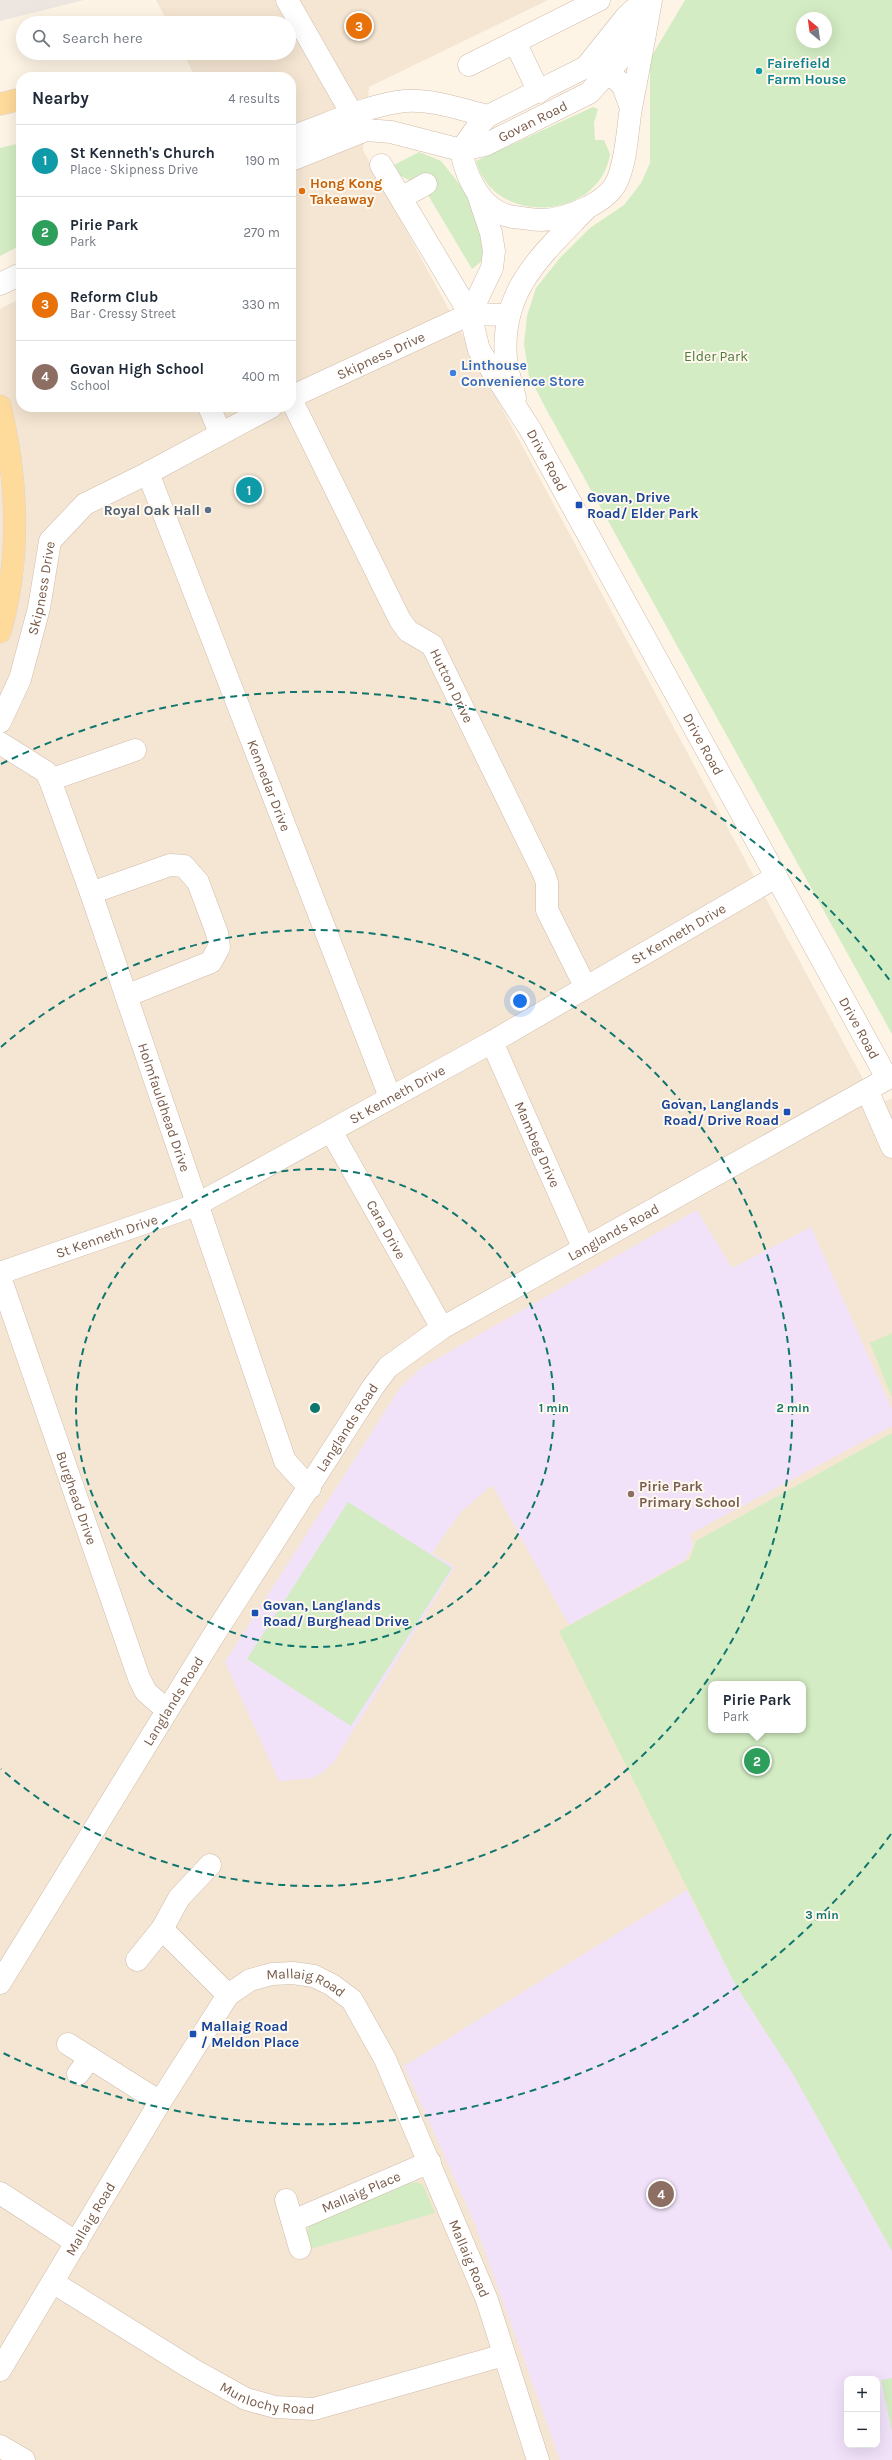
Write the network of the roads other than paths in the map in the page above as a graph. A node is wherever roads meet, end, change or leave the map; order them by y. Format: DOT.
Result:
graph roads {
  1 [pos="287,0"];
  2 [pos="599,0"];
  3 [pos="644,0"];
  4 [pos="650,0"];
  5 [pos="514,42"];
  6 [pos="469,65"];
  7 [pos="586,67"];
  8 [pos="609,72"];
  9 [pos="539,92"];
  10 [pos="16,100"];
  11 [pos="0,104"];
  12 [pos="631,108"];
  13 [pos="488,116"];
  14 [pos="359,122"];
  15 [pos="296,136"];
  16 [pos="461,150"];
  17 [pos="296,157"];
  18 [pos="381,165"];
  19 [pos="426,184"];
  20 [pos="479,197"];
  21 [pos="401,198"];
  22 [pos="585,210"];
  23 [pos="16,276"];
  24 [pos="0,284"];
  25 [pos="470,314"];
  26 [pos="507,315"];
  27 [pos="296,396"];
  28 [pos="0,406"];
  29 [pos="296,408"];
  30 [pos="518,410"];
  31 [pos="211,412"];
  32 [pos="261,412"];
  33 [pos="220,432"];
  34 [pos="148,473"];
  35 [pos="0,632"];
  36 [pos="0,722"];
  37 [pos="0,744"];
  38 [pos="134,750"];
  39 [pos="50,780"];
  40 [pos="776,877"];
  41 [pos="91,893"];
  42 [pos="586,986"];
  43 [pos="126,996"];
  44 [pos="492,1042"];
  45 [pos="890,1077"];
  46 [pos="867,1090"];
  47 [pos="390,1097"];
  48 [pos="331,1131"];
  49 [pos="892,1146"];
  50 [pos="196,1205"];
  51 [pos="583,1247"];
  52 [pos="0,1273"];
  53 [pos="0,1277"];
  54 [pos="442,1328"];
  55 [pos="310,1488"];
  56 [pos="167,1710"];
  57 [pos="210,1865"];
  58 [pos="162,1929"];
  59 [pos="138,1960"];
  60 [pos="0,1983"];
  61 [pos="228,1995"];
  62 [pos="68,2044"];
  63 [pos="160,2102"];
  64 [pos="430,2162"];
  65 [pos="2,2197"];
  66 [pos="286,2200"];
  67 [pos="293,2221"];
  68 [pos="77,2243"];
  69 [pos="300,2248"];
  70 [pos="54,2283"];
  71 [pos="504,2355"];
  72 [pos="0,2370"];
  73 [pos="0,2446"];
  74 [pos="24,2460"];
  75 [pos="538,2460"];
  1 -- 14 [label="street"];
  2 -- 5 [label="street"];
  3 -- 7 [label="street"];
  4 -- 8 [label="street, Govan Road"];
  4 -- 12 [label="street, Govan Road"];
  5 -- 6 [label="street"];
  5 -- 9 [label="street, Govan Road"];
  7 -- 8 [label="street"];
  7 -- 9 [label="street"];
  8 -- 12 [label="street"];
  8 -- 16 [label="street, Govan Road"];
  9 -- 13 [label="street"];
  10 -- 11 [label="main road"];
  12 -- 22 [label="street, Govan Road"];
  13 -- 14 [label="street, Govan Road"];
  13 -- 16 [label="street"];
  14 -- 15 [label="street, Govan Road"];
  14 -- 16 [label="street, Govan Road"];
  14 -- 17 [label="street, Govan Road"];
  16 -- 20 [label="street"];
  18 -- 21 [label="street, Drive Road"];
  19 -- 21 [label="street"];
  20 -- 22 [label="street"];
  20 -- 25 [label="street"];
  21 -- 25 [label="street, Drive Road"];
  22 -- 26 [label="street, Drive Road"];
  23 -- 24 [label="street"];
  25 -- 26 [label="street"];
  25 -- 27 [label="street, Skipness Drive"];
  25 -- 30 [label="street, Drive Road"];
  26 -- 30 [label="street, Drive Road"];
  28 -- 35 [label="main road"];
  29 -- 42 [label="street, Hutton Drive"];
  30 -- 40 [label="street, Drive Road"];
  31 -- 33 [label="street"];
  32 -- 33 [label="street, Skipness Drive"];
  33 -- 34 [label="street, Skipness Drive"];
  34 -- 36 [label="street, Skipness Drive"];
  34 -- 47 [label="street, Kennedar Drive"];
  37 -- 39 [label="street, Holmfauldhead Drive"];
  38 -- 39 [label="street"];
  39 -- 41 [label="street, Holmfauldhead Drive"];
  40 -- 42 [label="street, St Kenneth Drive"];
  40 -- 45 [label="street, Drive Road"];
  41 -- 43 [label="street, Holmfauldhead Drive"];
  41 -- 43 [label="street"];
  42 -- 44 [label="street, St Kenneth Drive"];
  43 -- 50 [label="street, Holmfauldhead Drive"];
  44 -- 47 [label="street, St Kenneth Drive"];
  44 -- 51 [label="street, Mambeg Drive"];
  45 -- 46 [label="street, Langlands Road"];
  46 -- 49 [label="street"];
  46 -- 51 [label="street, Langlands Road"];
  47 -- 48 [label="street, St Kenneth Drive"];
  48 -- 50 [label="street, St Kenneth Drive"];
  48 -- 54 [label="street, Cara Drive"];
  50 -- 52 [label="street, St Kenneth Drive"];
  50 -- 55 [label="street, Holmfauldhead Drive"];
  51 -- 54 [label="street, Langlands Road"];
  53 -- 56 [label="street, Burghead Drive"];
  54 -- 55 [label="street, Langlands Road"];
  55 -- 56 [label="street, Langlands Road"];
  56 -- 60 [label="street, Langlands Road"];
  57 -- 58 [label="street"];
  58 -- 59 [label="street"];
  58 -- 61 [label="street"];
  61 -- 63 [label="street, Mallaig Road"];
  61 -- 64 [label="street, Mallaig Road"];
  62 -- 63 [label="street"];
  63 -- 68 [label="street, Mallaig Road"];
  64 -- 67 [label="street, Mallaig Place"];
  64 -- 71 [label="street, Mallaig Road"];
  65 -- 68 [label="street"];
  66 -- 67 [label="street"];
  67 -- 69 [label="street"];
  68 -- 70 [label="street, Mallaig Road"];
  70 -- 71 [label="street, Munlochy Road"];
  70 -- 72 [label="street, Mallaig Road"];
  71 -- 75 [label="street, Mallaig Road"];
  73 -- 74 [label="street"];
}
